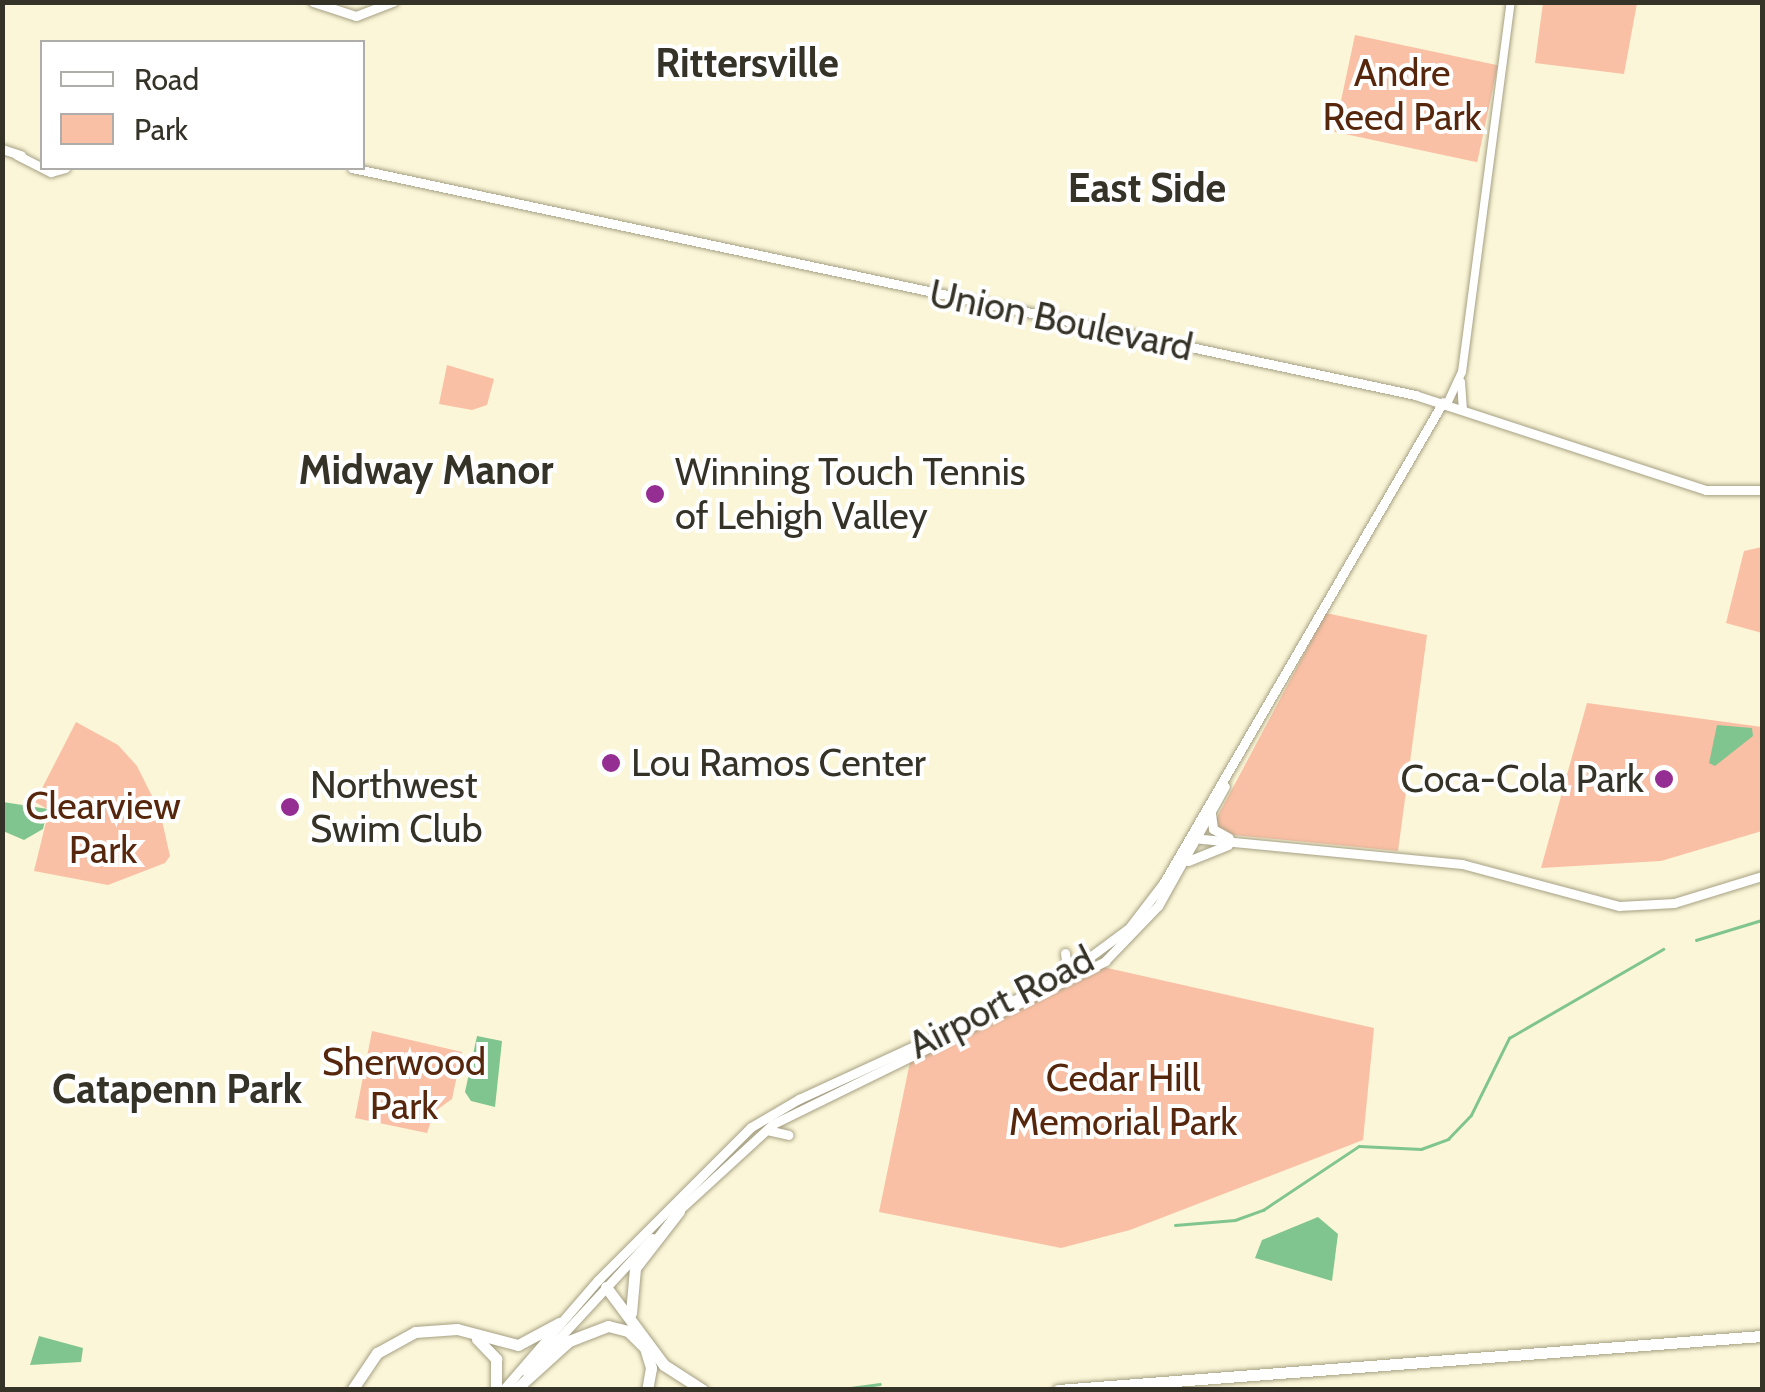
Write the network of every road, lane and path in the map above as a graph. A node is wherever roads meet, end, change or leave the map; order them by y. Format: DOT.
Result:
graph roads {
  1 [pos="313,2"];
  2 [pos="393,2"];
  3 [pos="1511,2"];
  4 [pos="2,149"];
  5 [pos="17,154"];
  6 [pos="40,161"];
  7 [pos="40,166"];
  8 [pos="361,170"];
  9 [pos="1462,372"];
  10 [pos="1445,403"];
  11 [pos="1463,408"];
  12 [pos="1762,490"];
  13 [pos="1212,811"];
  14 [pos="1193,838"];
  15 [pos="1240,843"];
  16 [pos="1180,868"];
  17 [pos="1762,876"];
  18 [pos="1065,953"];
  19 [pos="1068,974"];
  20 [pos="764,1131"];
  21 [pos="788,1135"];
  22 [pos="679,1211"];
  23 [pos="606,1287"];
  24 [pos="558,1323"];
  25 [pos="636,1326"];
  26 [pos="1762,1340"];
  27 [pos="1326,1372"];
  28 [pos="355,1390"];
  29 [pos="499,1390"];
  30 [pos="513,1390"];
  31 [pos="647,1390"];
  32 [pos="703,1390"];
  33 [pos="1058,1390"];
  34 [pos="1145,1390"];
  1 -- 2 [label="main road"];
  3 -- 9 [label="main road"];
  4 -- 5 [label="main road"];
  5 -- 6 [label="main road"];
  5 -- 7 [label="main road"];
  8 -- 10 [label="main road, Union Boulevard"];
  9 -- 10 [label="main road"];
  9 -- 11 [label="main road"];
  10 -- 11 [label="main road, Union Boulevard"];
  10 -- 13 [label="main road, Airport Road"];
  10 -- 14 [label="main road, Airport Road"];
  11 -- 12 [label="main road, Union Boulevard"];
  13 -- 14 [label="main road, Airport Road"];
  13 -- 15 [label="main road"];
  14 -- 15 [label="main road"];
  14 -- 16 [label="main road, Airport Road"];
  14 -- 19 [label="main road, Airport Road"];
  15 -- 16 [label="main road"];
  15 -- 17 [label="main road"];
  16 -- 20 [label="main road, Airport Road"];
  18 -- 19 [label="main road"];
  19 -- 24 [label="main road, Airport Road"];
  20 -- 21 [label="main road"];
  20 -- 22 [label="main road, Airport Road"];
  22 -- 23 [label="main road, Airport Road"];
  22 -- 25 [label="highway"];
  23 -- 25 [label="highway"];
  23 -- 30 [label="main road, Airport Road"];
  24 -- 28 [label="highway"];
  24 -- 29 [label="main road, Airport Road"];
  25 -- 32 [label="highway"];
  26 -- 27 [label="highway"];
  27 -- 33 [label="highway"];
  27 -- 34 [label="highway"];
  28 -- 29 [label="highway"];
  30 -- 31 [label="highway"];
}
